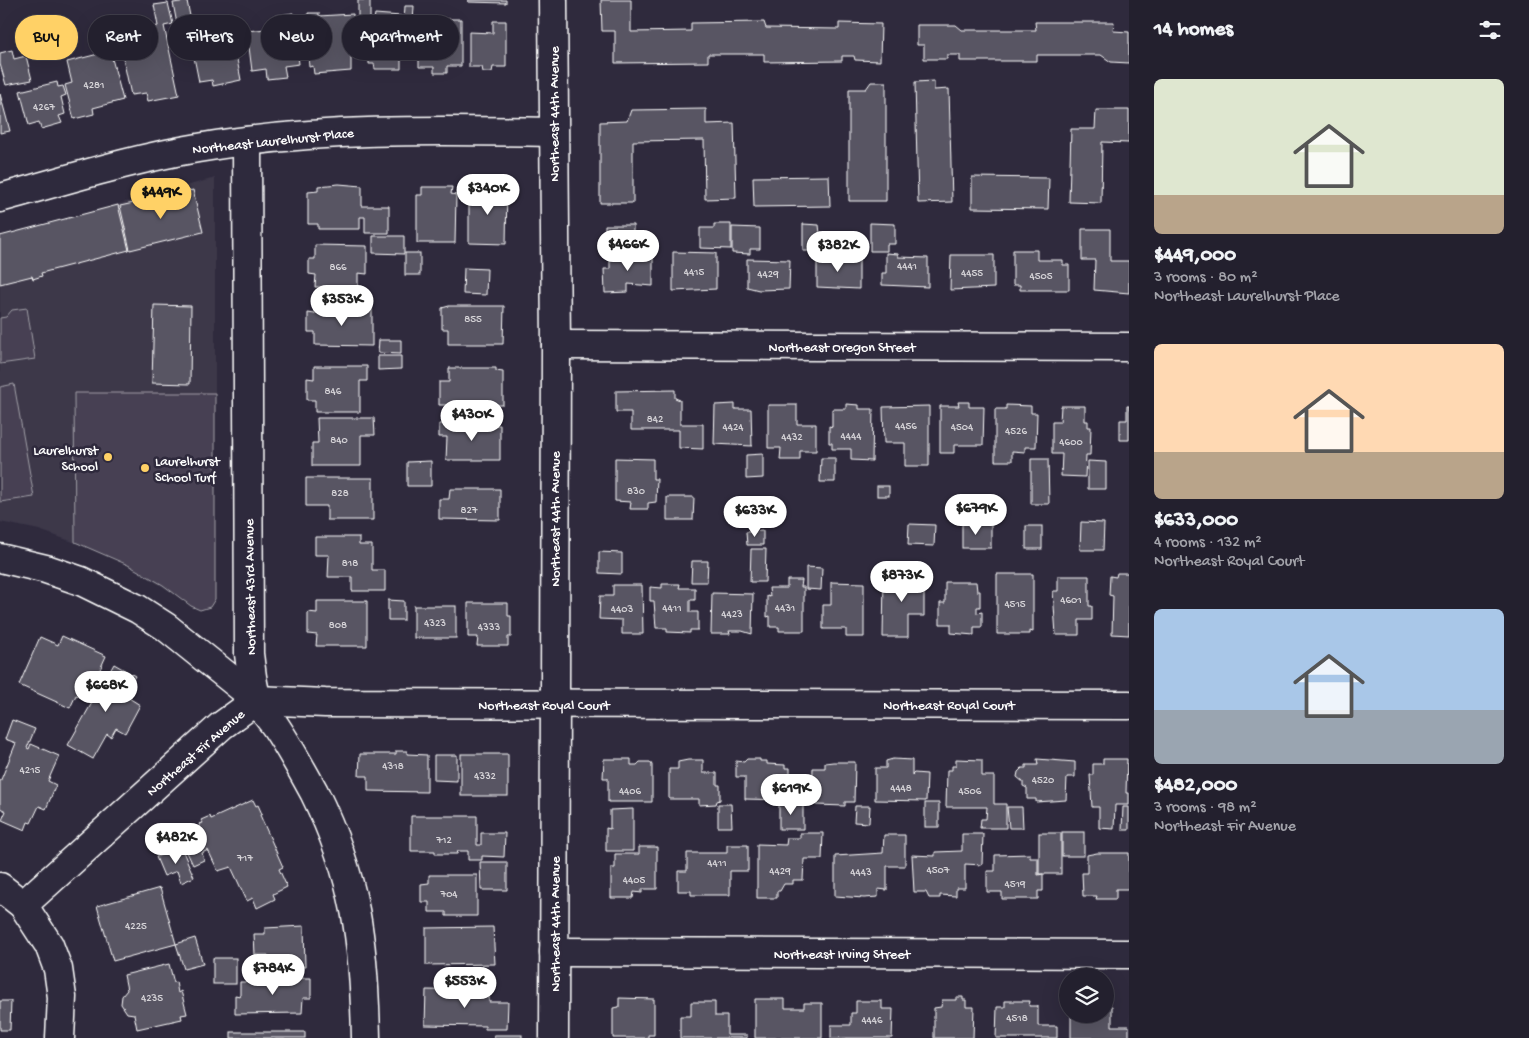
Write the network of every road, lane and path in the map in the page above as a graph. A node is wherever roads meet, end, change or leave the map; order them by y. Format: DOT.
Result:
graph roads {
  1 [pos="553,0"];
  2 [pos="553,132"];
  3 [pos="247,140"];
  4 [pos="0,198"];
  5 [pos="556,345"];
  6 [pos="1129,347"];
  7 [pos="0,558"];
  8 [pos="257,700"];
  9 [pos="553,704"];
  10 [pos="1129,705"];
  11 [pos="0,887"];
  12 [pos="23,905"];
  13 [pos="554,952"];
  14 [pos="1129,954"];
  15 [pos="60,1038"];
  16 [pos="366,1038"];
  17 [pos="554,1038"];
  1 -- 2 [label="street, Northeast 44th Avenue"];
  2 -- 3 [label="street, Northeast Laurelhurst Place"];
  2 -- 5 [label="street, Northeast 44th Avenue"];
  3 -- 4 [label="street, Northeast Laurelhurst Place"];
  3 -- 8 [label="street, Northeast 43rd Avenue"];
  5 -- 6 [label="street, Northeast Oregon Street"];
  5 -- 9 [label="street, Northeast 44th Avenue"];
  7 -- 8 [label="street"];
  8 -- 9 [label="street, Northeast Royal Court"];
  8 -- 12 [label="street, Northeast Fir Avenue"];
  8 -- 16 [label="street, Northeast 43rd Avenue"];
  9 -- 10 [label="street, Northeast Royal Court"];
  9 -- 13 [label="street, Northeast 44th Avenue"];
  11 -- 12 [label="street"];
  12 -- 15 [label="street"];
  13 -- 14 [label="street, Northeast Irving Street"];
  13 -- 17 [label="street, Northeast 44th Avenue"];
}
